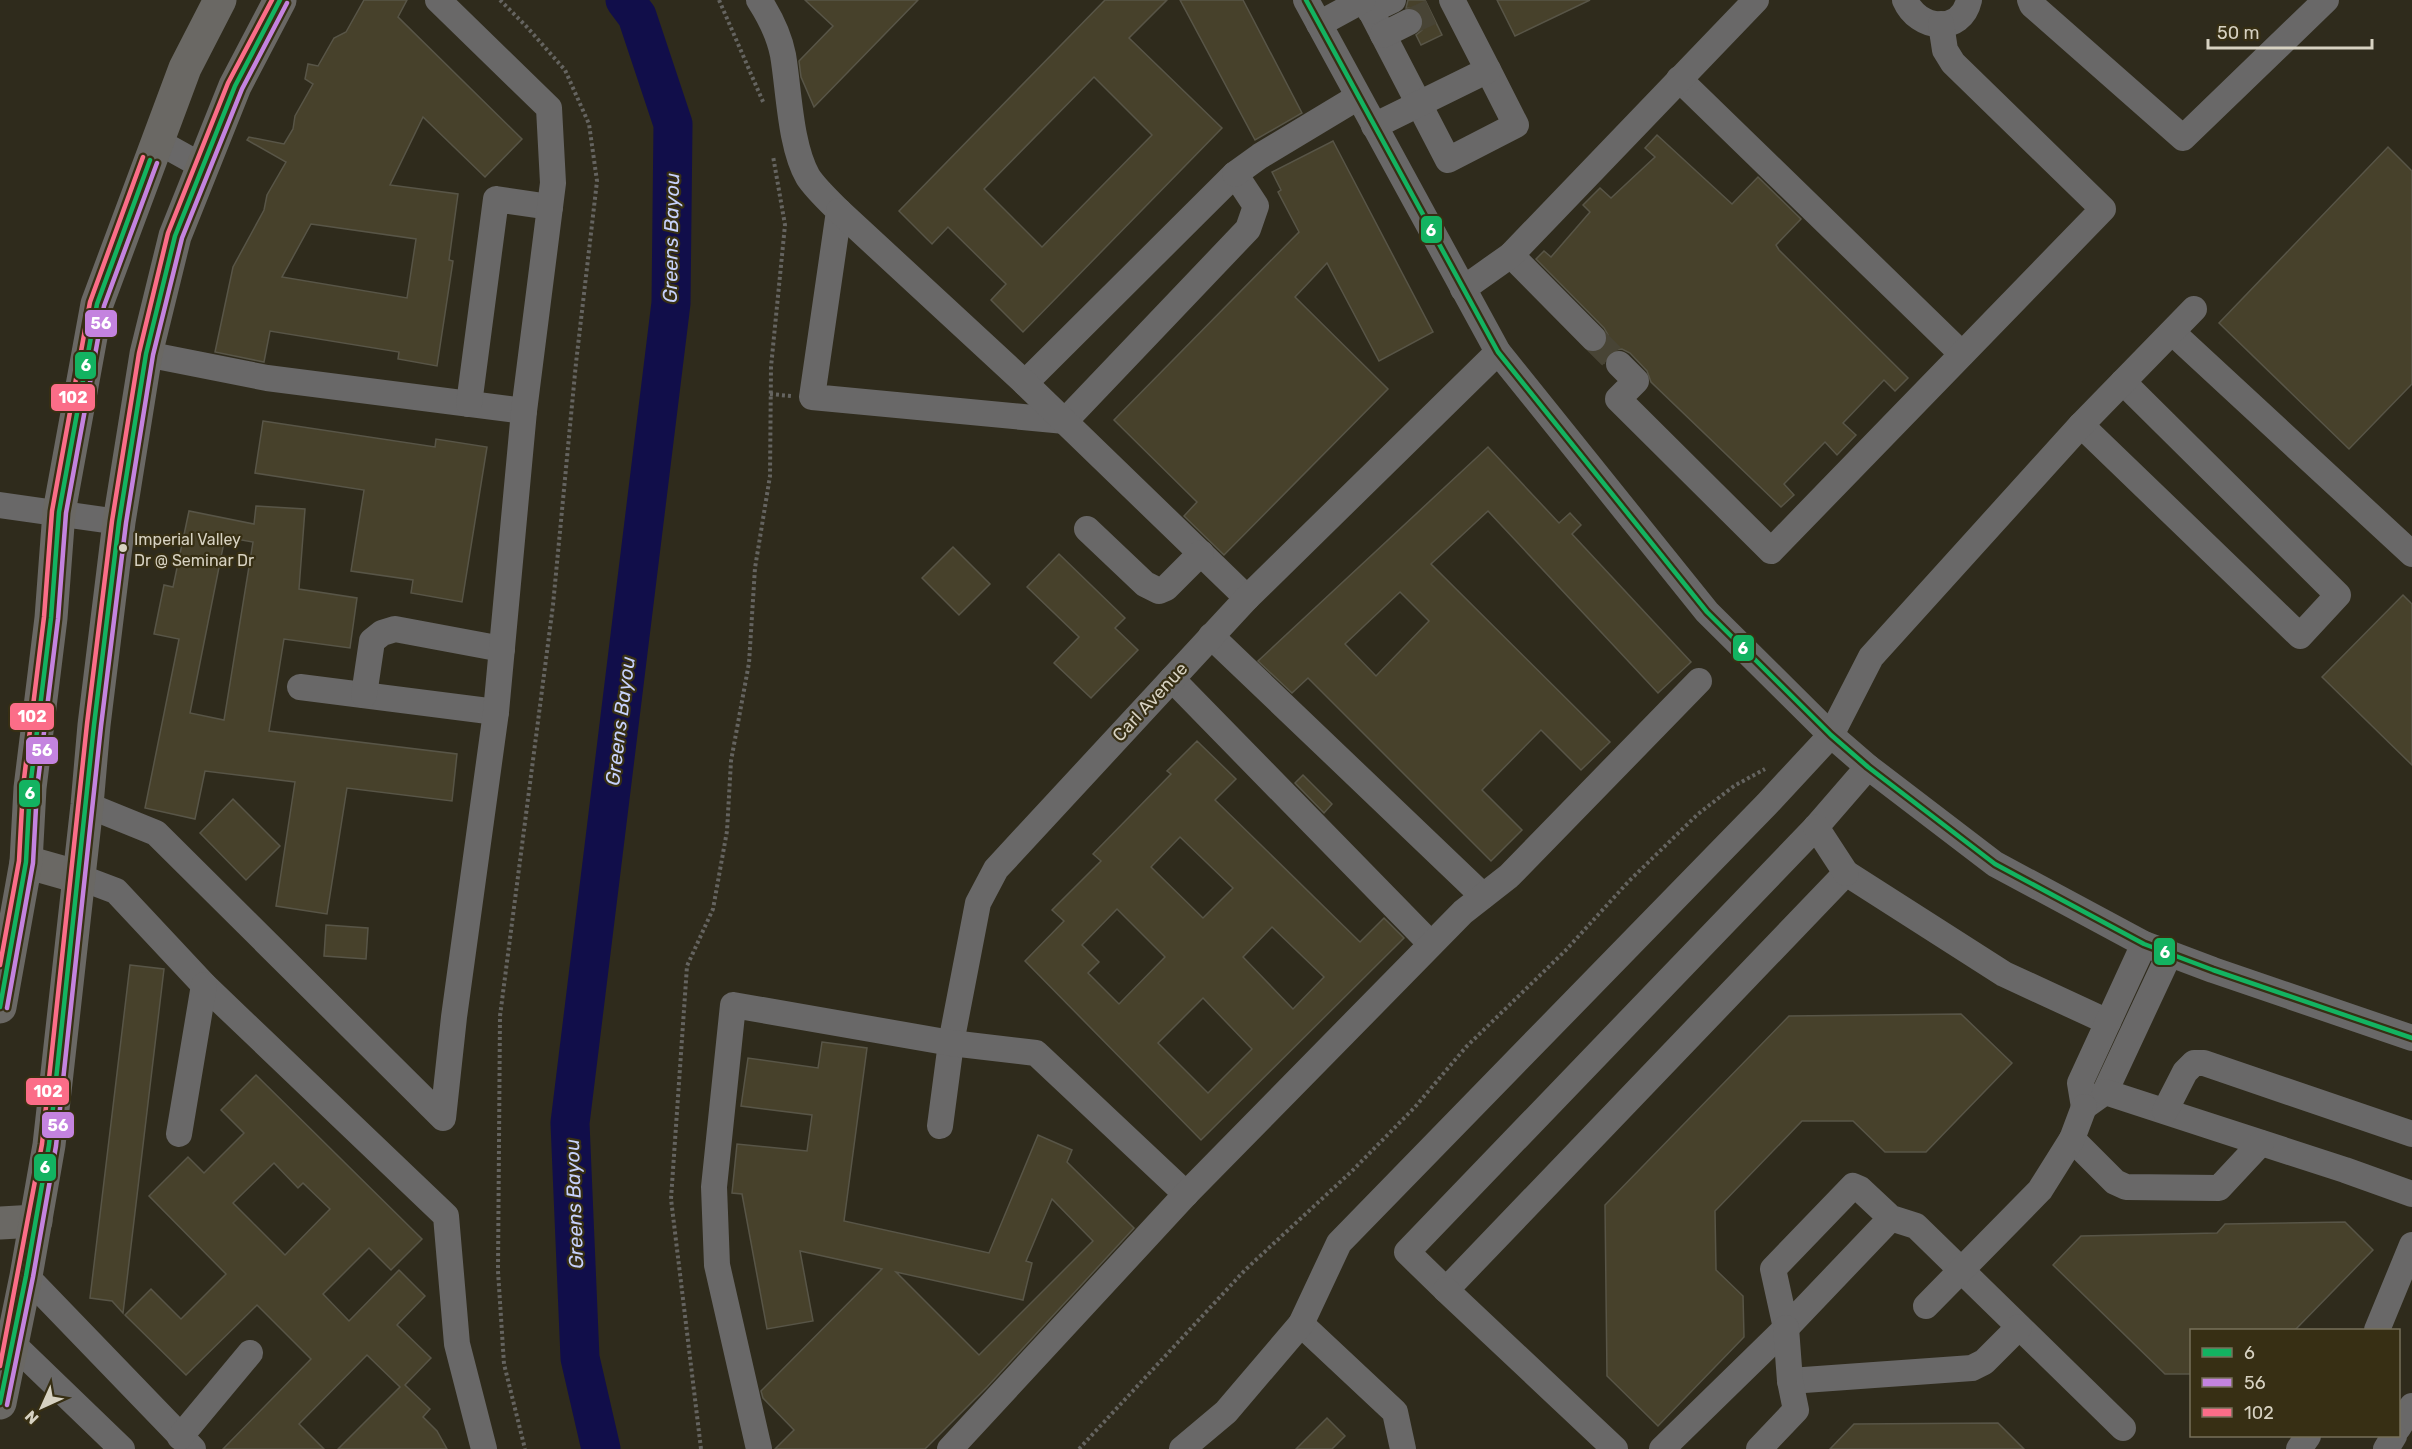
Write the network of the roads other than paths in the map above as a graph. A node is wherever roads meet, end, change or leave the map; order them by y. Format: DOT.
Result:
graph roads {
  1 [pos="220,0"];
  2 [pos="280,0"];
  3 [pos="438,0"];
  4 [pos="759,0"];
  5 [pos="1306,0"];
  6 [pos="1756,0"];
  7 [pos="1905,0"];
  8 [pos="1969,0"];
  9 [pos="2030,0"];
  10 [pos="2326,0"];
  11 [pos="1373,3"];
  12 [pos="1436,9"];
  13 [pos="1319,24"];
  14 [pos="1941,24"];
  15 [pos="1383,35"];
  16 [pos="1488,70"];
  17 [pos="1679,79"];
  18 [pos="1358,97"];
  19 [pos="1419,104"];
  20 [pos="1374,126"];
  21 [pos="157,141"];
  22 [pos="202,166"];
  23 [pos="1235,174"];
  24 [pos="550,207"];
  25 [pos="839,211"];
  26 [pos="1511,255"];
  27 [pos="1463,290"];
  28 [pos="2194,309"];
  29 [pos="2172,332"];
  30 [pos="1593,338"];
  31 [pos="1497,352"];
  32 [pos="146,354"];
  33 [pos="1962,354"];
  34 [pos="1619,364"];
  35 [pos="2123,382"];
  36 [pos="1024,383"];
  37 [pos="469,404"];
  38 [pos="524,411"];
  39 [pos="1065,421"];
  40 [pos="2081,425"];
  41 [pos="0,505"];
  42 [pos="59,512"];
  43 [pos="119,522"];
  44 [pos="1087,529"];
  45 [pos="1201,553"];
  46 [pos="2412,554"];
  47 [pos="1247,598"];
  48 [pos="1211,636"];
  49 [pos="502,649"];
  50 [pos="1172,679"];
  51 [pos="1699,681"];
  52 [pos="300,687"];
  53 [pos="364,695"];
  54 [pos="496,712"];
  55 [pos="1831,735"];
  56 [pos="1868,767"];
  57 [pos="87,805"];
  58 [pos="1816,827"];
  59 [pos="26,862"];
  60 [pos="1846,873"];
  61 [pos="79,877"];
  62 [pos="1483,896"];
  63 [pos="1431,944"];
  64 [pos="2144,944"];
  65 [pos="2169,955"];
  66 [pos="204,985"];
  67 [pos="0,1004"];
  68 [pos="2108,1022"];
  69 [pos="2412,1038"];
  70 [pos="951,1043"];
  71 [pos="2105,1092"];
  72 [pos="2084,1107"];
  73 [pos="2165,1111"];
  74 [pos="940,1126"];
  75 [pos="179,1134"];
  76 [pos="2412,1134"];
  77 [pos="2072,1139"];
  78 [pos="2261,1143"];
  79 [pos="1186,1194"];
  80 [pos="2412,1194"];
  81 [pos="1891,1218"];
  82 [pos="36,1221"];
  83 [pos="0,1223"];
  84 [pos="2412,1245"];
  85 [pos="1961,1271"];
  86 [pos="26,1276"];
  87 [pos="1446,1290"];
  88 [pos="1926,1306"];
  89 [pos="1301,1324"];
  90 [pos="2019,1327"];
  91 [pos="1786,1328"];
  92 [pos="2377,1329"];
  93 [pos="12,1343"];
  94 [pos="250,1353"];
  95 [pos="1790,1381"];
  96 [pos="0,1403"];
  97 [pos="2412,1406"];
  98 [pos="2123,1428"];
  99 [pos="2400,1432"];
  100 [pos="187,1443"];
  101 [pos="1770,1445"];
  102 [pos="122,1449"];
  103 [pos="484,1449"];
  104 [pos="759,1449"];
  105 [pos="950,1449"];
  106 [pos="1182,1449"];
  107 [pos="1403,1449"];
  108 [pos="1615,1449"];
  109 [pos="1662,1449"];
  1 -- 21 [label="main road"];
  2 -- 22 [label="main road"];
  3 -- 24 [label="street"];
  4 -- 25 [label="street"];
  5 -- 13 [label="street"];
  6 -- 17 [label="street"];
  7 -- 14 [label="street"];
  8 -- 14 [label="street"];
  9 -- 10 [label="street"];
  11 -- 13 [label="street"];
  11 -- 15 [label="street"];
  12 -- 15 [label="street"];
  12 -- 16 [label="street"];
  13 -- 18 [label="street"];
  14 -- 33 [label="street"];
  15 -- 19 [label="street"];
  16 -- 19 [label="street"];
  16 -- 19 [label="street"];
  17 -- 26 [label="street"];
  17 -- 33 [label="street"];
  18 -- 20 [label="street"];
  18 -- 23 [label="street"];
  19 -- 20 [label="street"];
  20 -- 27 [label="street"];
  21 -- 22 [label="street"];
  21 -- 42 [label="main road"];
  22 -- 32 [label="main road"];
  23 -- 36 [label="street"];
  23 -- 39 [label="street"];
  24 -- 37 [label="street"];
  24 -- 38 [label="street"];
  25 -- 36 [label="street"];
  25 -- 39 [label="street"];
  26 -- 27 [label="street"];
  26 -- 30 [label="street"];
  27 -- 31 [label="street"];
  28 -- 29 [label="street"];
  29 -- 35 [label="street"];
  29 -- 46 [label="street"];
  31 -- 47 [label="street, Carl Avenue"];
  31 -- 55 [label="street"];
  32 -- 37 [label="street"];
  32 -- 43 [label="main road"];
  33 -- 34 [label="street"];
  35 -- 40 [label="street"];
  35 -- 40 [label="street"];
  36 -- 39 [label="street"];
  37 -- 38 [label="street"];
  38 -- 49 [label="street"];
  39 -- 45 [label="street"];
  40 -- 55 [label="street"];
  41 -- 42 [label="street"];
  42 -- 43 [label="street"];
  42 -- 59 [label="main road"];
  43 -- 57 [label="main road"];
  44 -- 45 [label="street"];
  45 -- 47 [label="street"];
  47 -- 48 [label="street, Carl Avenue"];
  48 -- 50 [label="street, Carl Avenue"];
  48 -- 62 [label="street"];
  49 -- 53 [label="street"];
  49 -- 54 [label="street"];
  50 -- 63 [label="street"];
  50 -- 70 [label="street, Carl Avenue"];
  51 -- 62 [label="street"];
  52 -- 53 [label="street"];
  53 -- 54 [label="street"];
  54 -- 57 [label="street"];
  55 -- 56 [label="street"];
  55 -- 89 [label="street"];
  56 -- 58 [label="street"];
  56 -- 64 [label="street"];
  57 -- 61 [label="main road"];
  58 -- 60 [label="street"];
  58 -- 87 [label="street"];
  59 -- 61 [label="main road"];
  59 -- 67 [label="main road"];
  60 -- 68 [label="street"];
  60 -- 87 [label="street"];
  61 -- 66 [label="street"];
  61 -- 82 [label="main road"];
  62 -- 63 [label="street"];
  63 -- 79 [label="street"];
  64 -- 65 [label="street"];
  64 -- 68 [label="street"];
  65 -- 69 [label="street"];
  65 -- 71 [label="street"];
  66 -- 75 [label="street"];
  66 -- 103 [label="street"];
  68 -- 72 [label="street"];
  70 -- 74 [label="street, Carl Avenue"];
  70 -- 79 [label="street"];
  70 -- 104 [label="street"];
  71 -- 72 [label="street"];
  71 -- 73 [label="street"];
  72 -- 77 [label="street"];
  73 -- 76 [label="street"];
  73 -- 78 [label="street"];
  77 -- 78 [label="street"];
  77 -- 85 [label="street"];
  78 -- 80 [label="street"];
  79 -- 105 [label="street"];
  81 -- 85 [label="street"];
  81 -- 91 [label="street"];
  81 -- 91 [label="street"];
  82 -- 83 [label="main road"];
  82 -- 86 [label="main road"];
  84 -- 92 [label="street"];
  85 -- 88 [label="street"];
  85 -- 90 [label="street"];
  86 -- 93 [label="main road"];
  86 -- 100 [label="street"];
  87 -- 108 [label="street"];
  89 -- 106 [label="street"];
  89 -- 107 [label="street"];
  90 -- 95 [label="street"];
  90 -- 98 [label="street"];
  91 -- 95 [label="street"];
  91 -- 109 [label="street"];
  93 -- 96 [label="main road"];
  93 -- 102 [label="street"];
  94 -- 100 [label="street"];
  95 -- 101 [label="street"];
  97 -- 99 [label="street"];
}
